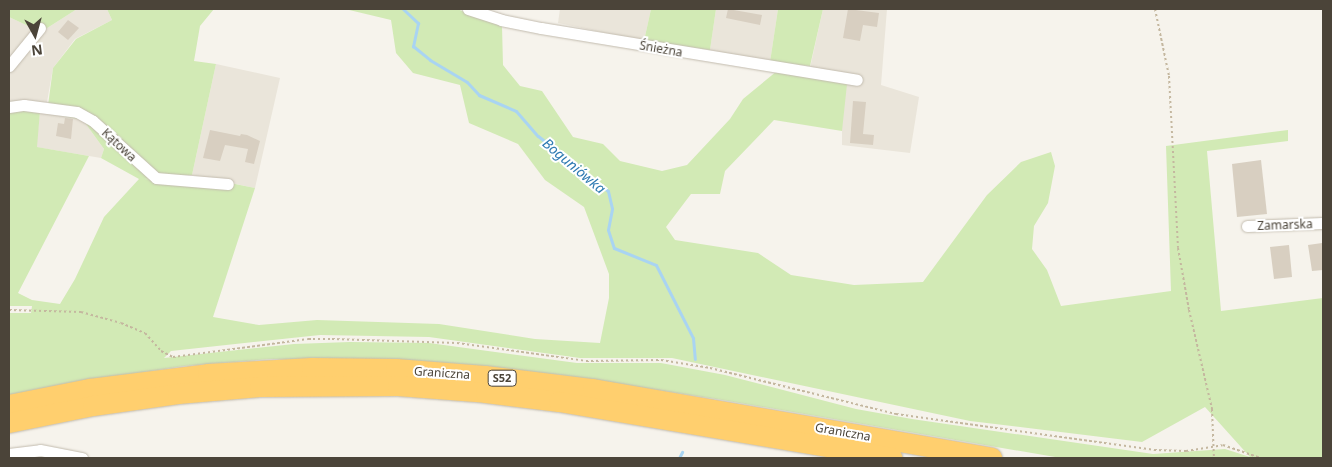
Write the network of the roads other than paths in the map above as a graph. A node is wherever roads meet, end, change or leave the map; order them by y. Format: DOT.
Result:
graph roads {
  1 [pos="468,9"];
  2 [pos="40,28"];
  3 [pos="9,66"];
  4 [pos="857,80"];
  5 [pos="9,107"];
  6 [pos="228,184"];
  7 [pos="1323,223"];
  8 [pos="1247,226"];
  9 [pos="11,419"];
  10 [pos="9,454"];
  11 [pos="82,458"];
  12 [pos="892,458"];
  13 [pos="992,458"];
  1 -- 4 [label="street, Śnieżna"];
  2 -- 3 [label="street"];
  5 -- 6 [label="street, Kątowa"];
  7 -- 8 [label="street, Zamarska"];
  9 -- 12 [label="highway, Graniczna / S52"];
  9 -- 13 [label="highway, Graniczna / S52"];
  10 -- 11 [label="street"];
}
